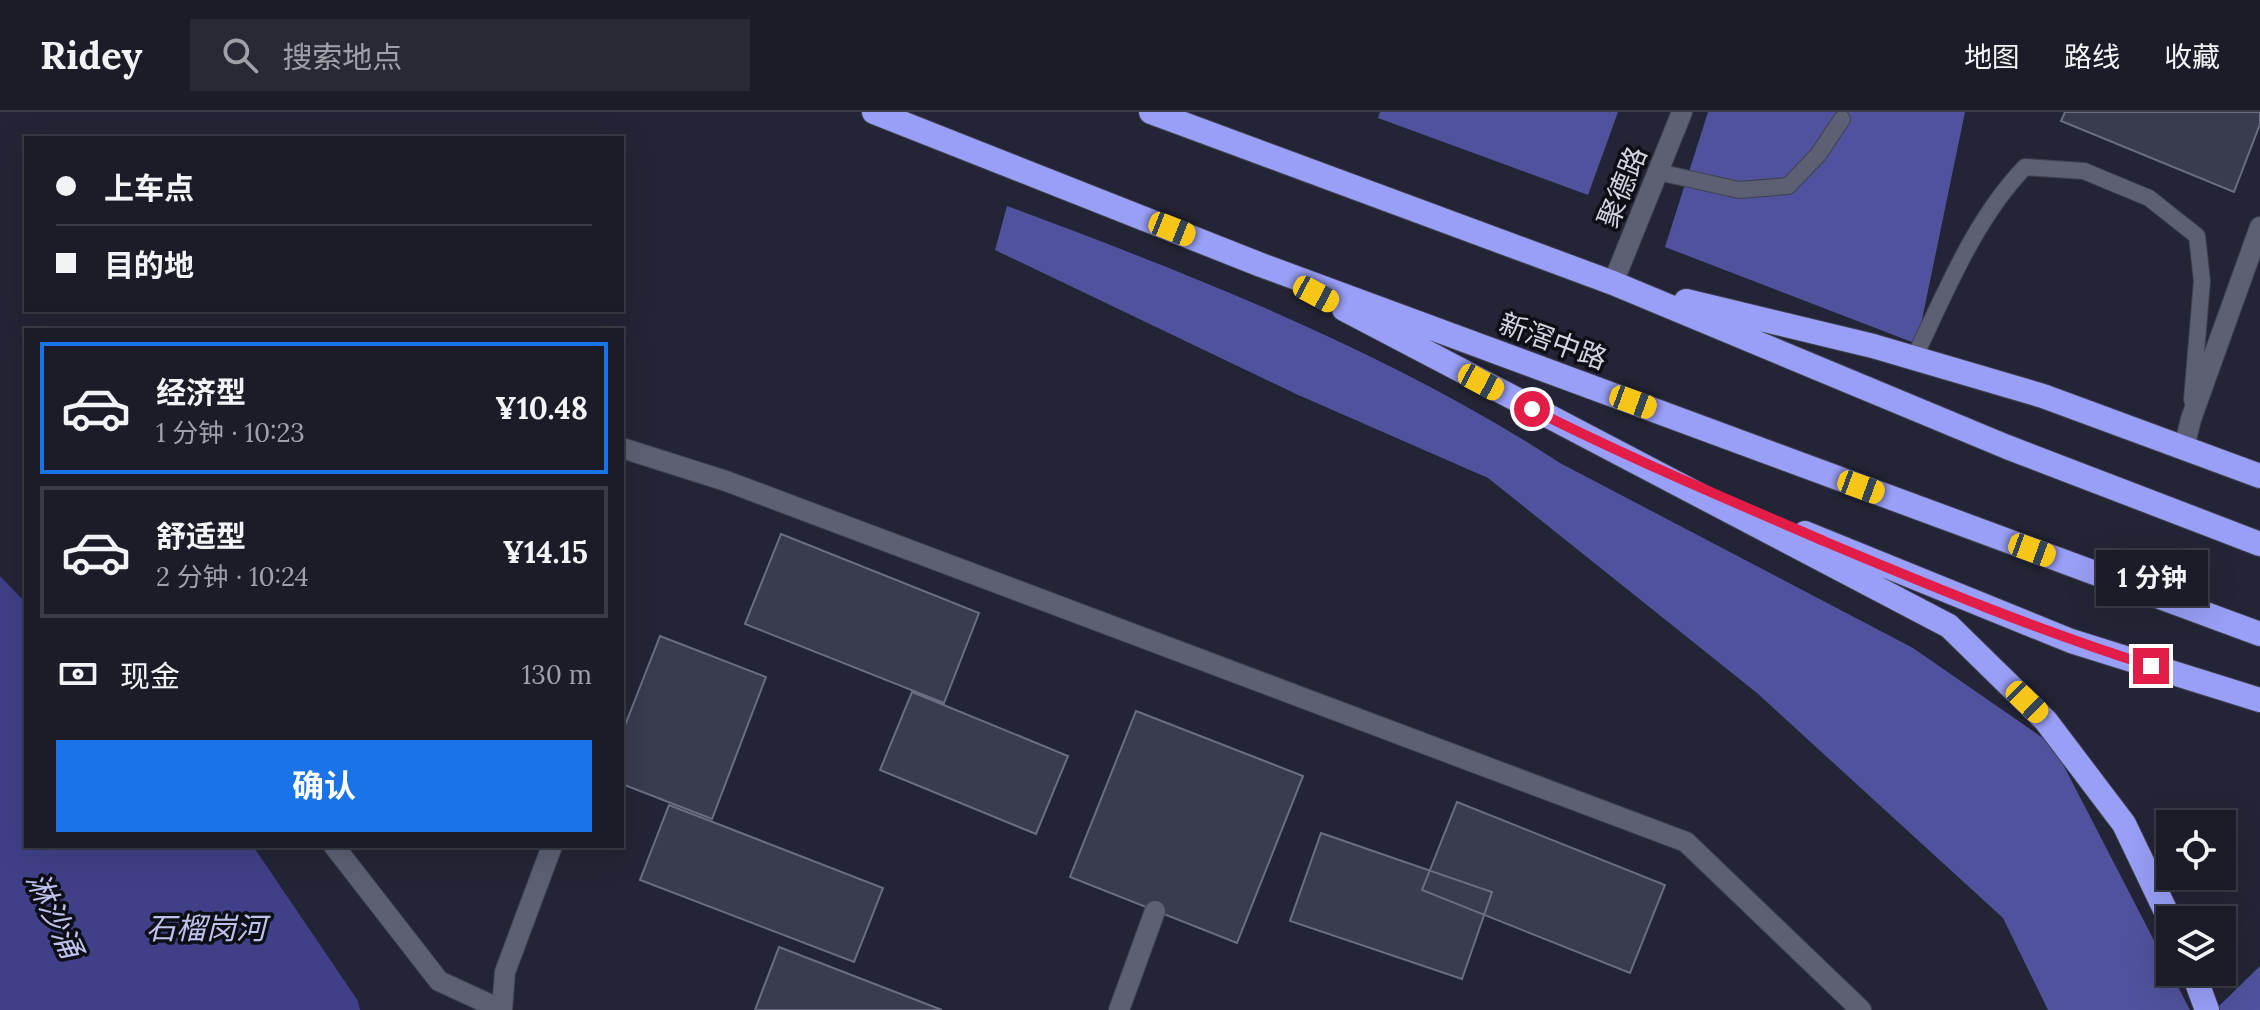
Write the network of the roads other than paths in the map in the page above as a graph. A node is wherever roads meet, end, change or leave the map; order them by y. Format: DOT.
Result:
graph roads {
  1 [pos="874,112"];
  2 [pos="1151,112"];
  3 [pos="1682,112"];
  4 [pos="1842,119"];
  5 [pos="1658,172"];
  6 [pos="2260,227"];
  7 [pos="1261,265"];
  8 [pos="1613,283"];
  9 [pos="1914,358"];
  10 [pos="2191,419"];
  11 [pos="2184,448"];
  12 [pos="624,449"];
  13 [pos="1630,459"];
  14 [pos="2260,476"];
  15 [pos="2260,544"];
  16 [pos="2260,634"];
  17 [pos="2260,700"];
  18 [pos="336,848"];
  19 [pos="551,848"];
  20 [pos="2163,906"];
  21 [pos="1155,911"];
  22 [pos="2198,986"];
  23 [pos="502,1010"];
  24 [pos="1119,1010"];
  25 [pos="1861,1010"];
  26 [pos="2207,1010"];
  1 -- 7 [label="highway, 新滘中路"];
  2 -- 8 [label="highway"];
  3 -- 5 [label="street, 聚德路"];
  4 -- 5 [label="lane"];
  5 -- 8 [label="street, 聚德路"];
  6 -- 10 [label="street"];
  7 -- 13 [label="highway"];
  7 -- 16 [label="highway, 新滘中路"];
  8 -- 9 [label="highway"];
  8 -- 15 [label="highway"];
  9 -- 10 [label="lane"];
  9 -- 11 [label="highway"];
  10 -- 11 [label="street"];
  11 -- 14 [label="highway"];
  12 -- 25 [label="street"];
  13 -- 17 [label="highway"];
  13 -- 20 [label="highway"];
  18 -- 23 [label="street"];
  19 -- 23 [label="street"];
  21 -- 24 [label="street"];
  22 -- 26 [label="highway"];
}
